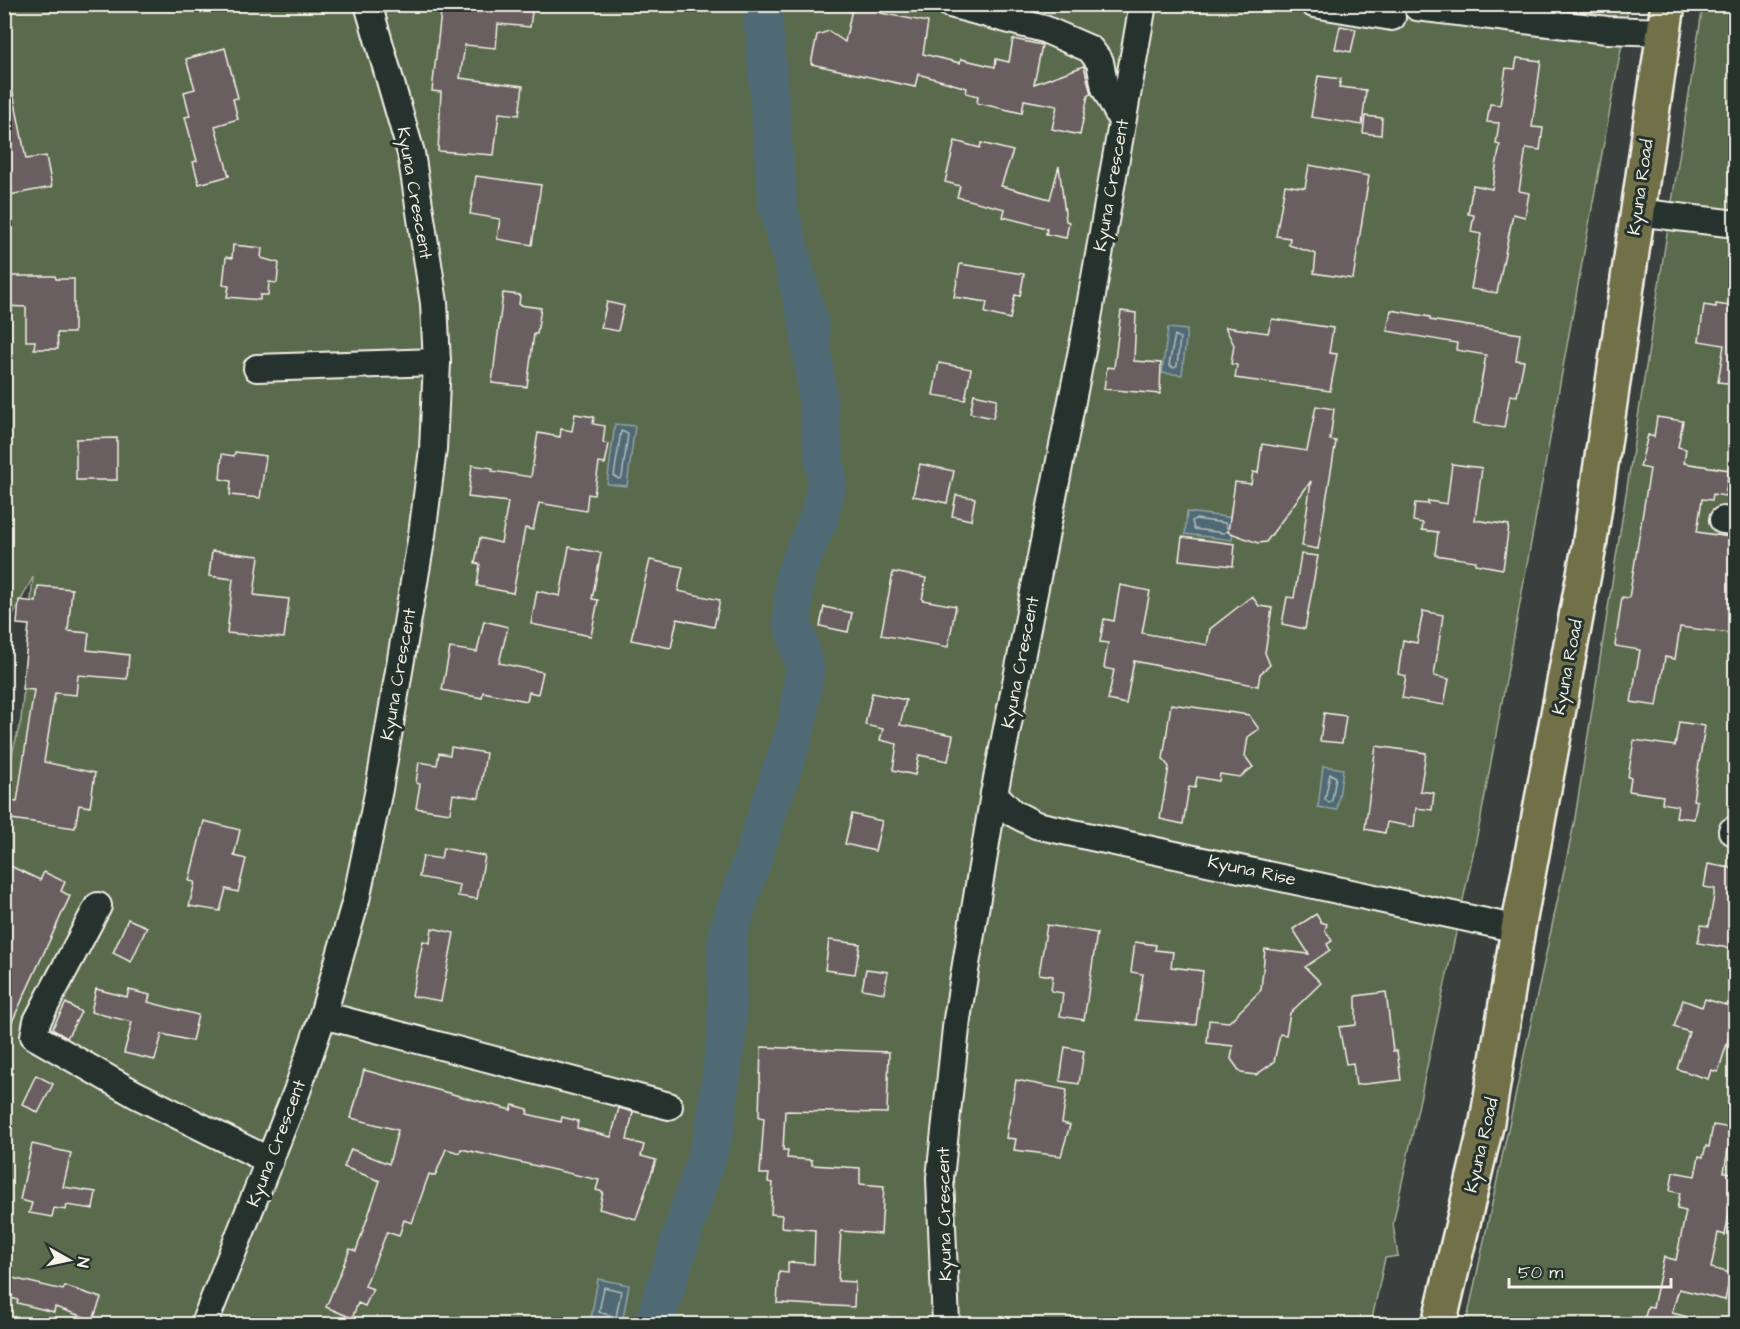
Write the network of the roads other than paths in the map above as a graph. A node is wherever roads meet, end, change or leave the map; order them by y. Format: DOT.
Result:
graph roads {
  1 [pos="368,4"];
  2 [pos="950,4"];
  3 [pos="1143,4"];
  4 [pos="1314,4"];
  5 [pos="1417,7"];
  6 [pos="1392,17"];
  7 [pos="1665,18"];
  8 [pos="1122,121"];
  9 [pos="1636,212"];
  10 [pos="1736,224"];
  11 [pos="437,362"];
  12 [pos="257,368"];
  13 [pos="994,794"];
  14 [pos="98,906"];
  15 [pos="1518,929"];
  16 [pos="323,1016"];
  17 [pos="669,1106"];
  18 [pos="270,1161"];
  19 [pos="204,1324"];
  20 [pos="946,1324"];
  21 [pos="1439,1324"];
  1 -- 11 [label="street, Kyuna Crescent"];
  2 -- 8 [label="street"];
  3 -- 8 [label="street, Kyuna Crescent"];
  4 -- 6 [label="street"];
  5 -- 7 [label="street"];
  7 -- 9 [label="main road, Kyuna Road"];
  8 -- 13 [label="street, Kyuna Crescent"];
  9 -- 10 [label="street"];
  9 -- 15 [label="main road, Kyuna Road"];
  11 -- 12 [label="street"];
  11 -- 16 [label="street, Kyuna Crescent"];
  13 -- 15 [label="street, Kyuna Rise"];
  13 -- 20 [label="street, Kyuna Crescent"];
  14 -- 18 [label="street"];
  15 -- 21 [label="main road, Kyuna Road"];
  16 -- 17 [label="street"];
  16 -- 18 [label="street, Kyuna Crescent"];
  18 -- 19 [label="street, Kyuna Crescent"];
}
